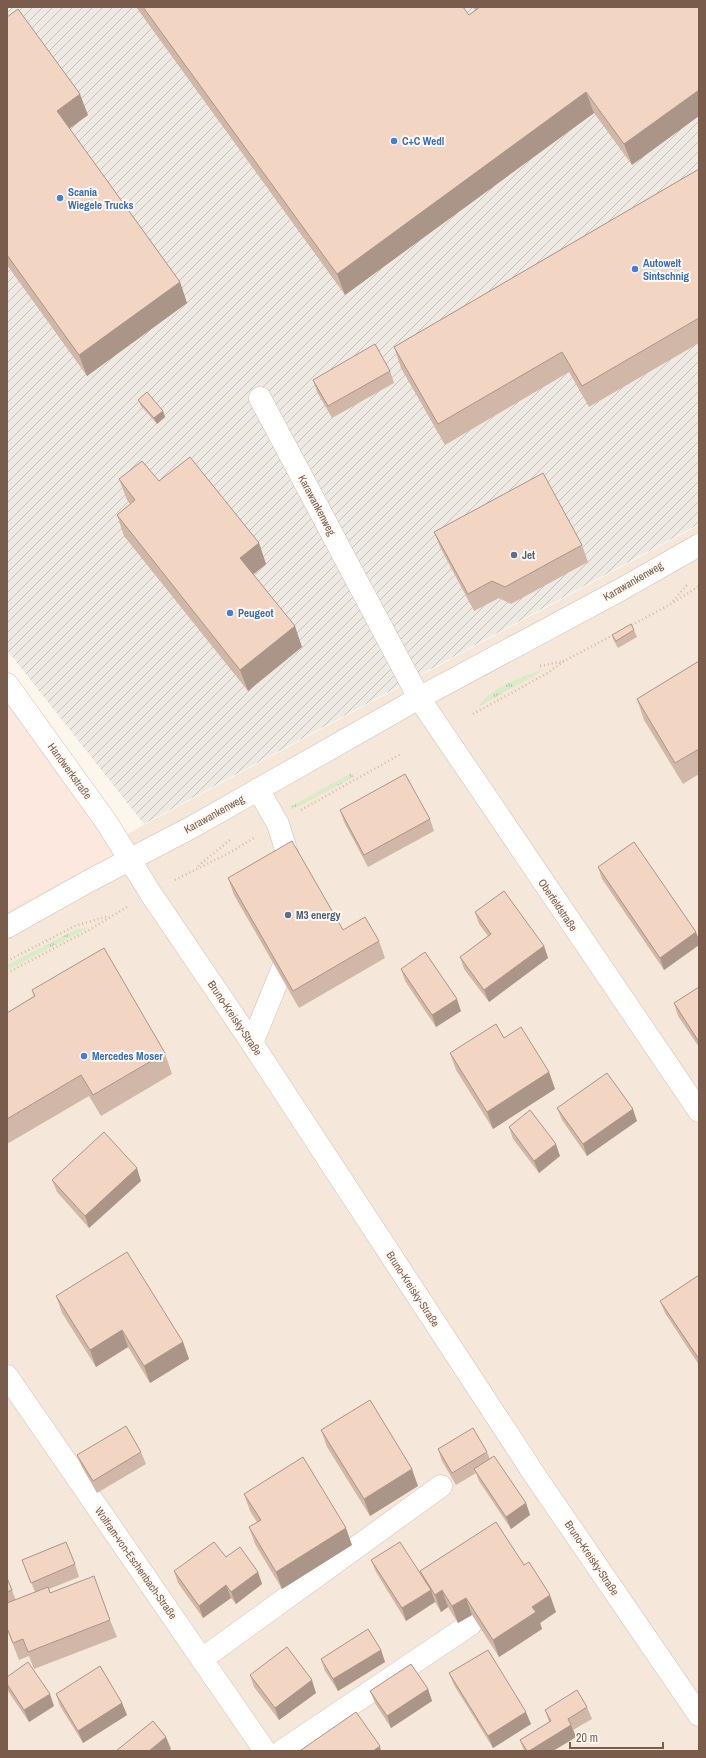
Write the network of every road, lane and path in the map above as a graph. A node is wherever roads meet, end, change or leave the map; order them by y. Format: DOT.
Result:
graph roads {
  1 [pos="260,398"];
  2 [pos="699,544"];
  3 [pos="690,582"];
  4 [pos="699,586"];
  5 [pos="671,604"];
  6 [pos="624,629"];
  7 [pos="618,632"];
  8 [pos="7,684"];
  9 [pos="419,698"];
  10 [pos="473,714"];
  11 [pos="258,789"];
  12 [pos="235,835"];
  13 [pos="288,856"];
  14 [pos="129,860"];
  15 [pos="195,869"];
  16 [pos="7,927"];
  17 [pos="7,961"];
  18 [pos="284,965"];
  19 [pos="7,974"];
  20 [pos="252,1043"];
  21 [pos="699,1111"];
  22 [pos="7,1376"];
  23 [pos="441,1486"];
  24 [pos="471,1624"];
  25 [pos="202,1659"];
  26 [pos="699,1715"];
  27 [pos="265,1751"];
  28 [pos="282,1751"];
  1 -- 9 [label="street, Karawankenweg"];
  2 -- 9 [label="street, Karawankenweg"];
  3 -- 5 [label="path"];
  4 -- 5 [label="path"];
  5 -- 6 [label="path"];
  7 -- 10 [label="path"];
  8 -- 14 [label="street, Handwerkstraße"];
  9 -- 11 [label="street, Karawankenweg"];
  9 -- 21 [label="street, Oberfeldstraße"];
  11 -- 13 [label="street"];
  11 -- 14 [label="street, Karawankenweg"];
  12 -- 15 [label="path"];
  14 -- 16 [label="street, Karawankenweg"];
  14 -- 20 [label="street, Bruno-Kreisky-Straße"];
  17 -- 19 [label="path"];
  18 -- 20 [label="street"];
  20 -- 26 [label="street, Bruno-Kreisky-Straße"];
  22 -- 25 [label="street, Wolfram-von-Eschenbach-Straße"];
  23 -- 25 [label="street"];
  24 -- 28 [label="street"];
  25 -- 27 [label="street, Wolfram-von-Eschenbach-Straße"];
}
